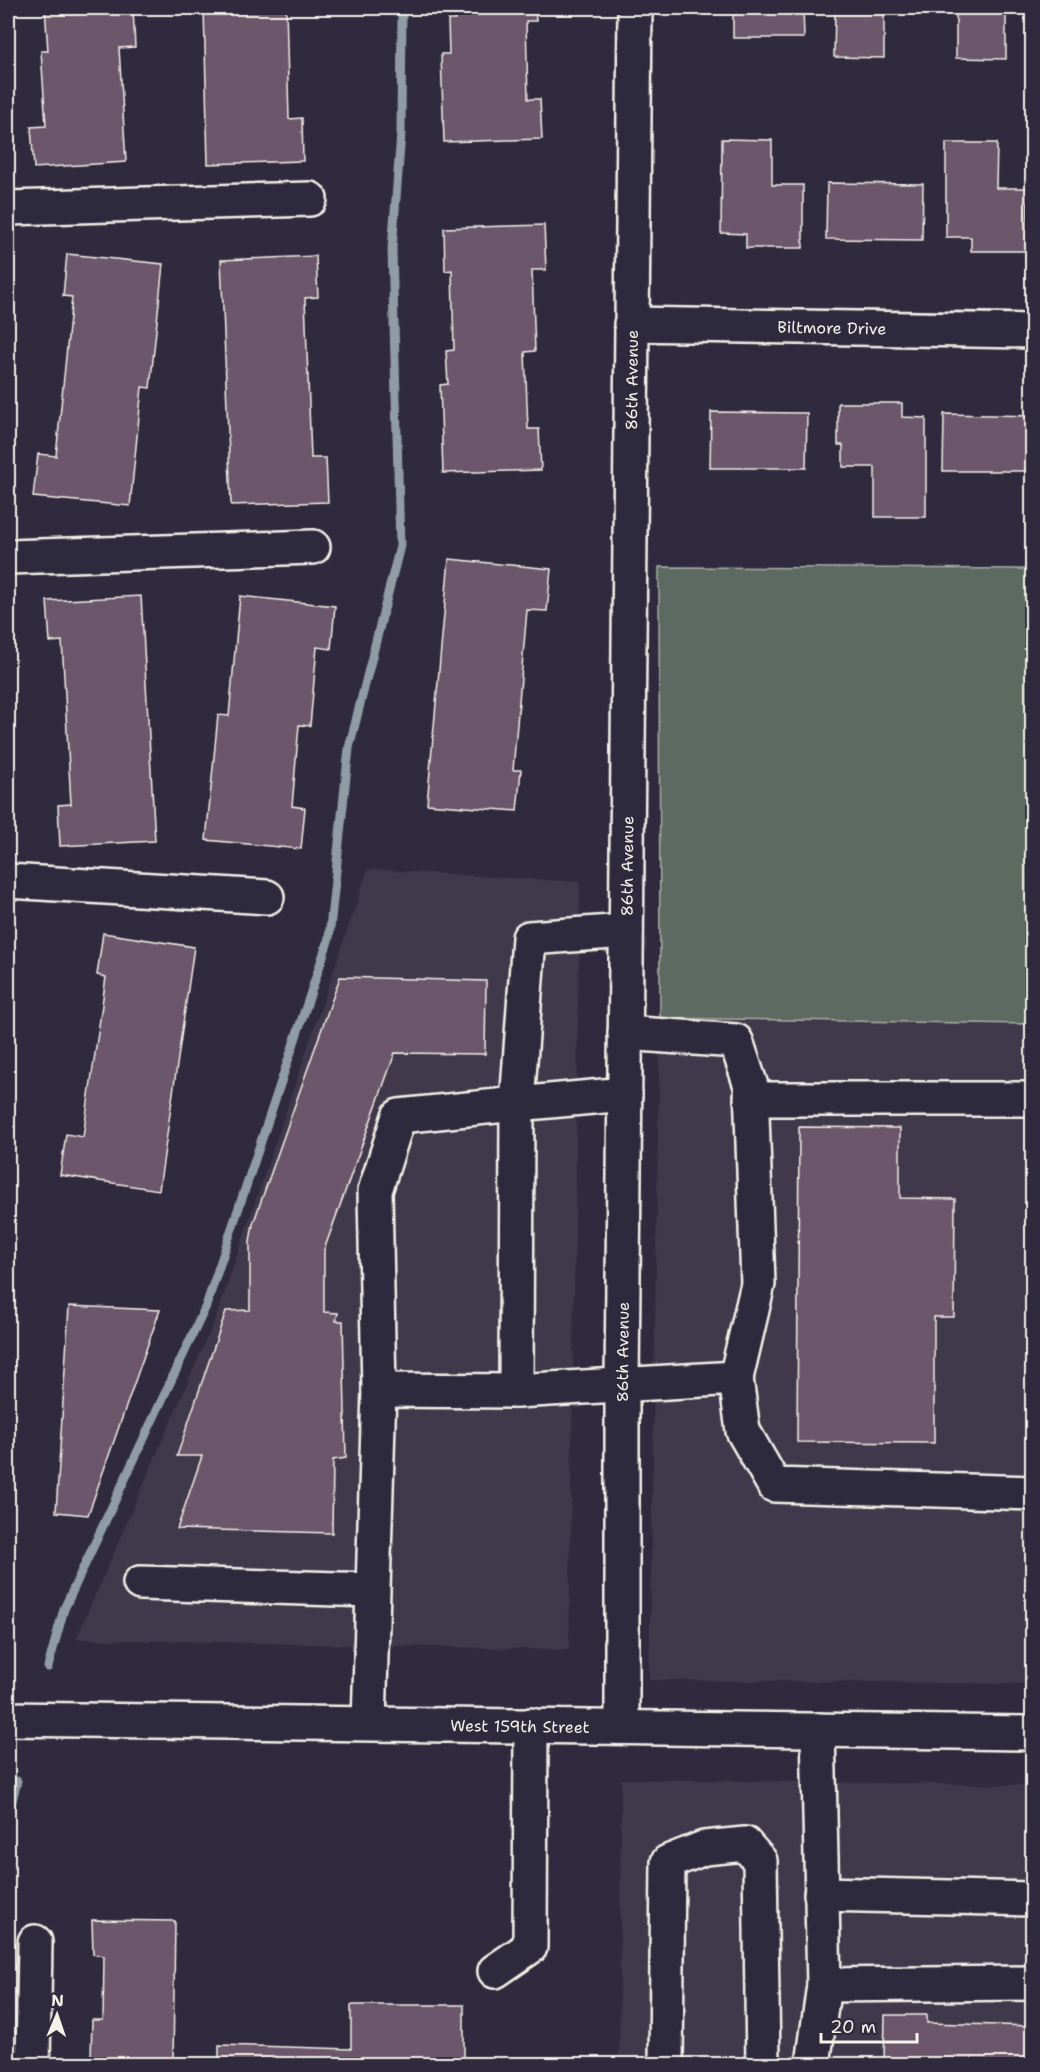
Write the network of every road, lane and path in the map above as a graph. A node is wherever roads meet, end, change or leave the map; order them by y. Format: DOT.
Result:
graph roads {
  1 [pos="635,8"];
  2 [pos="310,199"];
  3 [pos="8,208"];
  4 [pos="631,324"];
  5 [pos="1032,331"];
  6 [pos="313,547"];
  7 [pos="8,557"];
  8 [pos="8,881"];
  9 [pos="267,897"];
  10 [pos="626,931"];
  11 [pos="625,1033"];
  12 [pos="625,1094"];
  13 [pos="1032,1099"];
  14 [pos="751,1100"];
  15 [pos="517,1104"];
  16 [pos="736,1378"];
  17 [pos="622,1386"];
  18 [pos="379,1390"];
  19 [pos="516,1391"];
  20 [pos="1032,1493"];
  21 [pos="140,1583"];
  22 [pos="372,1590"];
  23 [pos="8,1719"];
  24 [pos="369,1723"];
  25 [pos="531,1725"];
  26 [pos="622,1726"];
  27 [pos="818,1730"];
  28 [pos="1032,1733"];
  29 [pos="822,1894"];
  30 [pos="1032,1899"];
  31 [pos="35,1942"];
  32 [pos="495,1971"];
  33 [pos="1032,1983"];
  34 [pos="824,1985"];
  35 [pos="33,2064"];
  36 [pos="666,2064"];
  37 [pos="763,2064"];
  38 [pos="813,2064"];
  39 [pos="833,2064"];
  1 -- 4 [label="street, 86th Avenue"];
  2 -- 3 [label="street"];
  4 -- 5 [label="street, Biltmore Drive"];
  4 -- 10 [label="street, 86th Avenue"];
  6 -- 7 [label="street"];
  8 -- 9 [label="street"];
  10 -- 11 [label="street, 86th Avenue"];
  10 -- 15 [label="street"];
  11 -- 12 [label="street, 86th Avenue"];
  11 -- 14 [label="street"];
  12 -- 15 [label="street"];
  12 -- 17 [label="street, 86th Avenue"];
  13 -- 14 [label="street"];
  14 -- 16 [label="street"];
  15 -- 18 [label="street"];
  15 -- 19 [label="street"];
  16 -- 17 [label="street"];
  16 -- 20 [label="street"];
  17 -- 19 [label="street"];
  17 -- 26 [label="street, 86th Avenue"];
  18 -- 19 [label="street"];
  18 -- 22 [label="street"];
  21 -- 22 [label="street"];
  22 -- 24 [label="street"];
  23 -- 24 [label="street, West 159th Street"];
  24 -- 25 [label="street, West 159th Street"];
  25 -- 26 [label="street, West 159th Street"];
  25 -- 32 [label="street"];
  26 -- 27 [label="street, West 159th Street"];
  27 -- 28 [label="street, West 159th Street"];
  27 -- 29 [label="street"];
  29 -- 30 [label="street"];
  29 -- 34 [label="street"];
  31 -- 35 [label="street"];
  33 -- 34 [label="street"];
  34 -- 38 [label="street"];
  34 -- 39 [label="street"];
  36 -- 37 [label="street"];
}
